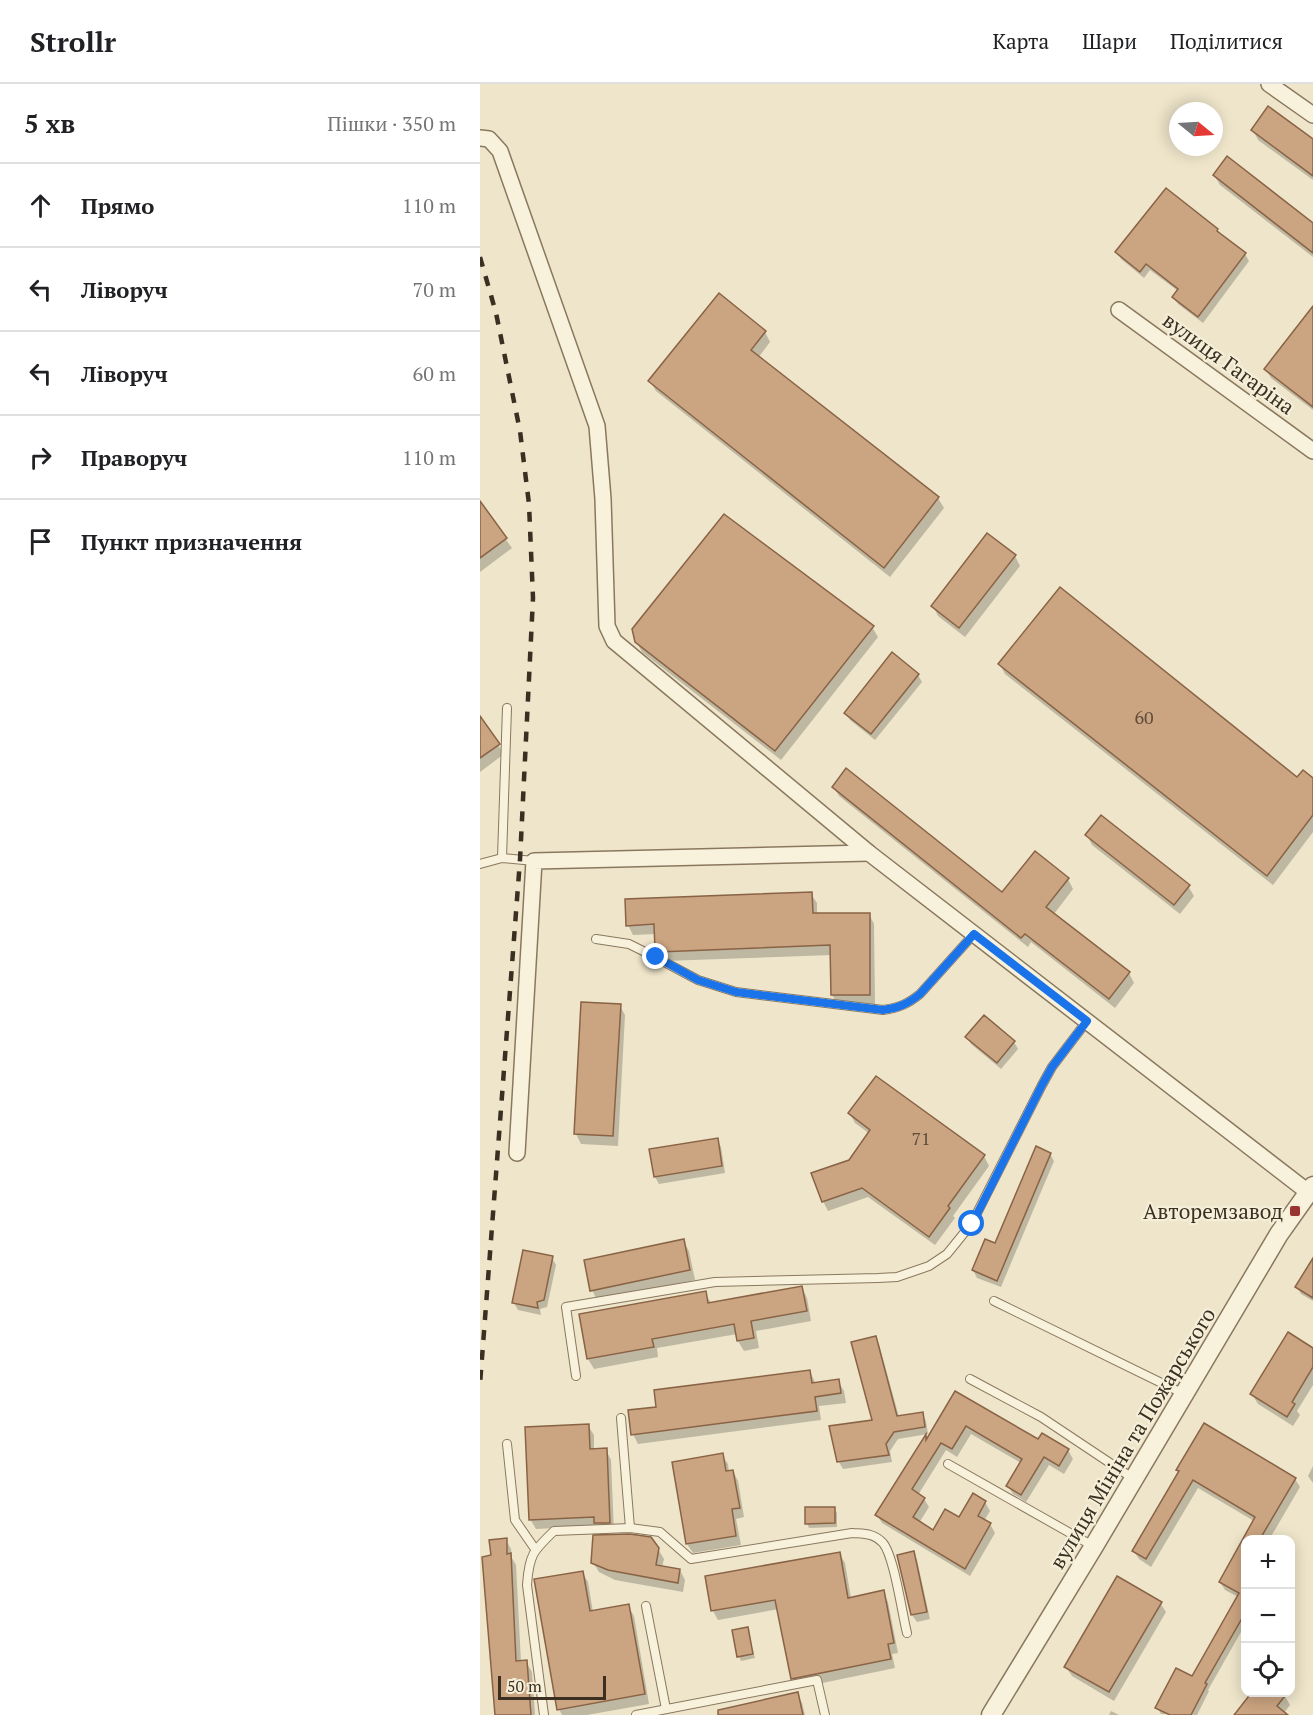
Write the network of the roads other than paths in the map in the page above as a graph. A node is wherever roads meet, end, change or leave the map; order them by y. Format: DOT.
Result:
graph roads {
  1 [pos="1269,84"];
  2 [pos="1313,115"];
  3 [pos="480,138"];
  4 [pos="1119,310"];
  5 [pos="1313,451"];
  6 [pos="507,708"];
  7 [pos="869,853"];
  8 [pos="502,858"];
  9 [pos="534,861"];
  10 [pos="480,864"];
  11 [pos="974,934"];
  12 [pos="596,939"];
  13 [pos="1087,1021"];
  14 [pos="517,1153"];
  15 [pos="1311,1191"];
  16 [pos="994,1301"];
  17 [pos="576,1376"];
  18 [pos="970,1378"];
  19 [pos="1184,1394"];
  20 [pos="621,1418"];
  21 [pos="507,1444"];
  22 [pos="948,1464"];
  23 [pos="1134,1479"];
  24 [pos="630,1528"];
  25 [pos="1094,1546"];
  26 [pos="535,1549"];
  27 [pos="646,1606"];
  28 [pos="907,1633"];
  29 [pos="666,1709"];
  30 [pos="544,1715"];
  31 [pos="636,1715"];
  32 [pos="825,1715"];
  33 [pos="991,1715"];
  1 -- 2 [label="street"];
  3 -- 7 [label="street"];
  4 -- 5 [label="street, вулиця Гагаріна"];
  6 -- 8 [label="lane"];
  7 -- 9 [label="street"];
  7 -- 11 [label="street"];
  8 -- 9 [label="lane"];
  8 -- 10 [label="lane"];
  9 -- 14 [label="street"];
  11 -- 12 [label="lane"];
  11 -- 13 [label="street"];
  13 -- 15 [label="street"];
  13 -- 17 [label="lane"];
  15 -- 19 [label="street, вулиця Мініна та Пожарського"];
  16 -- 19 [label="lane"];
  18 -- 23 [label="lane"];
  19 -- 23 [label="street, вулиця Мініна та Пожарського"];
  20 -- 24 [label="lane"];
  21 -- 26 [label="lane"];
  22 -- 25 [label="lane"];
  23 -- 25 [label="street, вулиця Мініна та Пожарського"];
  24 -- 26 [label="lane"];
  24 -- 28 [label="lane"];
  25 -- 33 [label="street, вулиця Мініна та Пожарського"];
  26 -- 30 [label="lane"];
  27 -- 29 [label="lane"];
  29 -- 31 [label="lane"];
  29 -- 32 [label="lane"];
}
